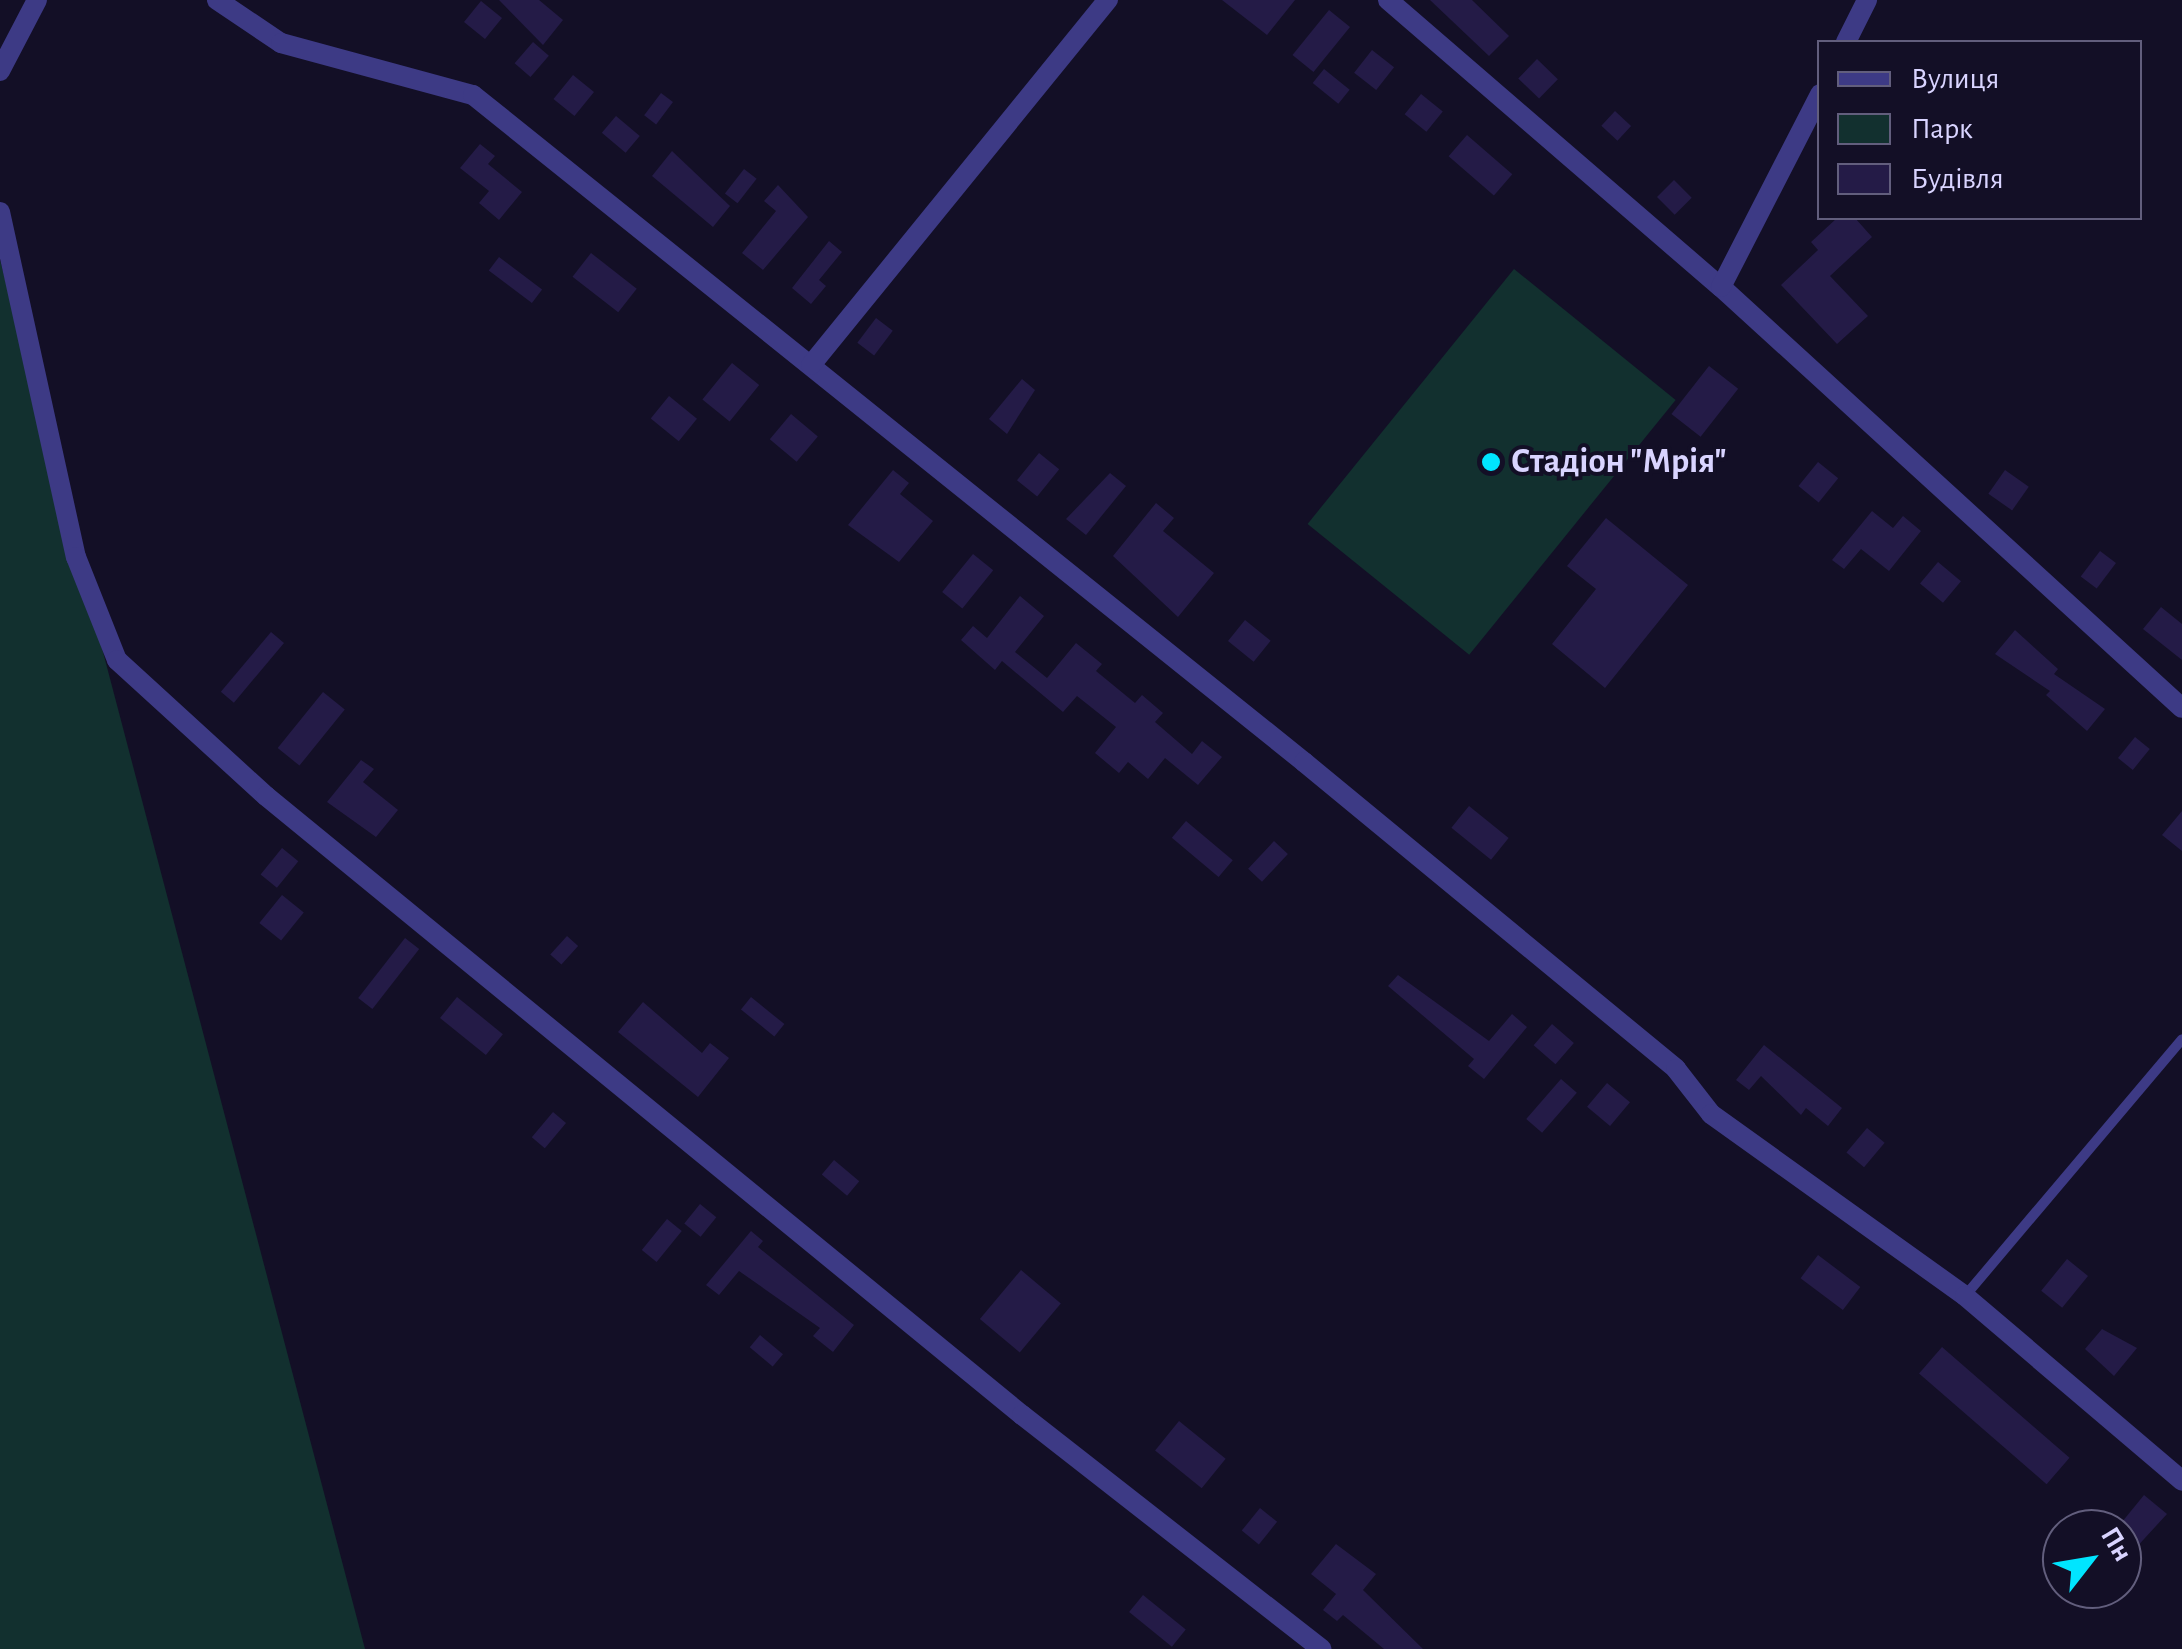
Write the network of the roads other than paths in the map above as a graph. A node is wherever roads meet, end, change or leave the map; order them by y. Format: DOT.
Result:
graph roads {
  1 [pos="37,0"];
  2 [pos="217,0"];
  3 [pos="1108,0"];
  4 [pos="1388,0"];
  5 [pos="1867,0"];
  6 [pos="10,34"];
  7 [pos="1847,40"];
  8 [pos="0,71"];
  9 [pos="1817,100"];
  10 [pos="0,212"];
  11 [pos="1721,287"];
  12 [pos="811,365"];
  13 [pos="2182,708"];
  14 [pos="2182,1039"];
  15 [pos="1964,1296"];
  16 [pos="2182,1480"];
  17 [pos="1321,1649"];
  1 -- 6 [label="street"];
  2 -- 12 [label="street"];
  3 -- 12 [label="street"];
  4 -- 11 [label="street"];
  5 -- 7 [label="street"];
  6 -- 8 [label="street"];
  9 -- 11 [label="street"];
  10 -- 17 [label="street"];
  11 -- 13 [label="street"];
  12 -- 15 [label="street"];
  14 -- 15 [label="lane"];
  15 -- 16 [label="street"];
}
